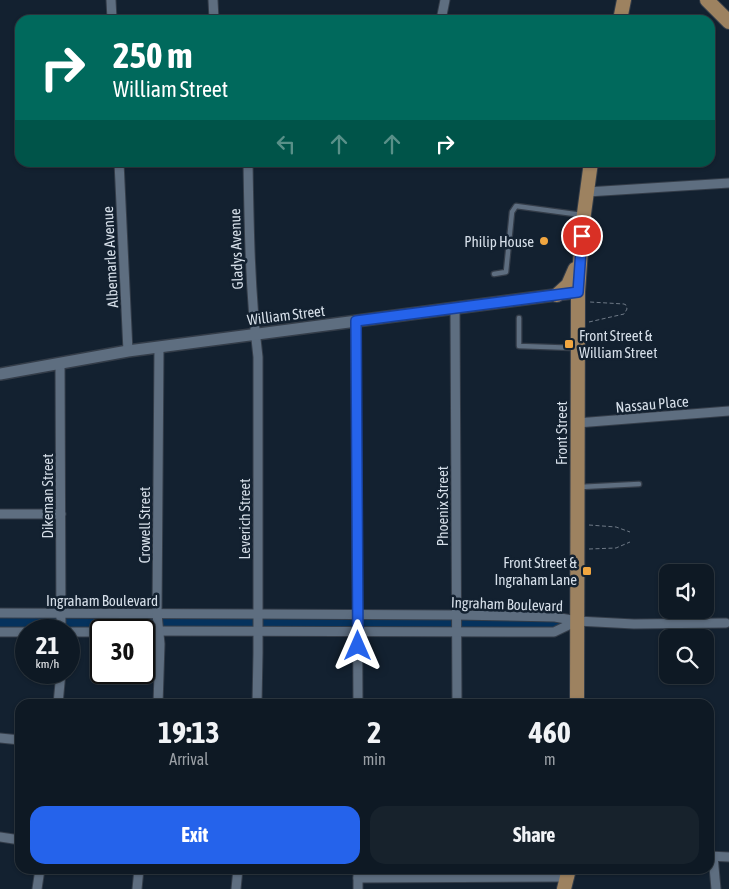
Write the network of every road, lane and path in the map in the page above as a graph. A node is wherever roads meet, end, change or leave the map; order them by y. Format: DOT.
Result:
graph roads {
  1 [pos="111,0"];
  2 [pos="213,0"];
  3 [pos="445,0"];
  4 [pos="624,0"];
  5 [pos="707,0"];
  6 [pos="112,15"];
  7 [pos="214,15"];
  8 [pos="442,15"];
  9 [pos="621,15"];
  10 [pos="729,22"];
  11 [pos="119,167"];
  12 [pos="248,167"];
  13 [pos="591,167"];
  14 [pos="729,183"];
  15 [pos="587,192"];
  16 [pos="583,215"];
  17 [pos="580,259"];
  18 [pos="494,274"];
  19 [pos="578,292"];
  20 [pos="557,295"];
  21 [pos="589,302"];
  22 [pos="455,309"];
  23 [pos="520,318"];
  24 [pos="356,321"];
  25 [pos="589,322"];
  26 [pos="255,334"];
  27 [pos="159,347"];
  28 [pos="577,348"];
  29 [pos="128,351"];
  30 [pos="60,363"];
  31 [pos="0,374"];
  32 [pos="729,411"];
  33 [pos="577,423"];
  34 [pos="639,484"];
  35 [pos="577,487"];
  36 [pos="0,514"];
  37 [pos="61,514"];
  38 [pos="589,525"];
  39 [pos="630,532"];
  40 [pos="630,542"];
  41 [pos="588,549"];
  42 [pos="0,613"];
  43 [pos="61,614"];
  44 [pos="157,614"];
  45 [pos="257,614"];
  46 [pos="357,614"];
  47 [pos="456,615"];
  48 [pos="61,619"];
  49 [pos="578,621"];
  50 [pos="726,623"];
  51 [pos="258,630"];
  52 [pos="155,631"];
  53 [pos="159,631"];
  54 [pos="358,631"];
  55 [pos="456,631"];
  56 [pos="0,632"];
  57 [pos="15,632"];
  58 [pos="60,684"];
  59 [pos="58,699"];
  60 [pos="158,699"];
  61 [pos="257,699"];
  62 [pos="358,699"];
  63 [pos="456,699"];
  64 [pos="577,699"];
  65 [pos="0,738"];
  66 [pos="15,740"];
  67 [pos="0,837"];
  68 [pos="15,839"];
  69 [pos="714,856"];
  70 [pos="729,858"];
  71 [pos="39,874"];
  72 [pos="138,874"];
  73 [pos="238,874"];
  74 [pos="358,874"];
  75 [pos="478,874"];
  76 [pos="714,874"];
  77 [pos="566,878"];
  78 [pos="37,889"];
  79 [pos="137,889"];
  80 [pos="236,889"];
  81 [pos="358,889"];
  82 [pos="716,889"];
  1 -- 6 [label="street"];
  2 -- 7 [label="street"];
  3 -- 8 [label="street"];
  4 -- 9 [label="main road"];
  5 -- 10 [label="main road"];
  11 -- 29 [label="street, Albemarle Avenue"];
  12 -- 26 [label="street, Gladys Avenue"];
  13 -- 15 [label="main road, Front Street"];
  14 -- 15 [label="street"];
  15 -- 16 [label="main road, Front Street"];
  16 -- 17 [label="main road, Front Street"];
  16 -- 18 [label="lane"];
  17 -- 19 [label="main road, Front Street"];
  17 -- 20 [label="main road"];
  19 -- 20 [label="street, William Street"];
  19 -- 28 [label="main road, Front Street"];
  20 -- 22 [label="street, William Street"];
  21 -- 25 [label="path"];
  22 -- 24 [label="street, William Street"];
  22 -- 47 [label="street, Phoenix Street"];
  23 -- 28 [label="lane"];
  24 -- 26 [label="street, William Street"];
  24 -- 46 [label="street"];
  26 -- 27 [label="street, William Street"];
  26 -- 45 [label="street, Leverich Street"];
  27 -- 29 [label="street, William Street"];
  27 -- 44 [label="street, Crowell Street"];
  28 -- 33 [label="main road, Front Street"];
  29 -- 30 [label="street, William Street"];
  30 -- 31 [label="street, William Street"];
  30 -- 37 [label="street, Dikeman Street"];
  32 -- 33 [label="street, Nassau Place"];
  33 -- 35 [label="main road, Front Street"];
  34 -- 35 [label="lane"];
  35 -- 49 [label="main road, Front Street"];
  36 -- 37 [label="street"];
  37 -- 43 [label="street, Dikeman Street"];
  38 -- 39 [label="path"];
  40 -- 41 [label="path"];
  42 -- 43 [label="street, Ingraham Boulevard"];
  43 -- 44 [label="street, Ingraham Boulevard"];
  43 -- 48 [label="street, Dikeman Street"];
  44 -- 45 [label="street, Ingraham Boulevard"];
  44 -- 53 [label="street, Crowell Street"];
  45 -- 46 [label="street, Ingraham Boulevard"];
  45 -- 51 [label="street, Leverich Street"];
  46 -- 47 [label="street, Ingraham Boulevard"];
  46 -- 54 [label="street"];
  47 -- 49 [label="street, Ingraham Boulevard"];
  47 -- 55 [label="street, Phoenix Street"];
  49 -- 50 [label="street"];
  49 -- 55 [label="street, Ingraham Boulevard"];
  49 -- 64 [label="main road, Front Street"];
  51 -- 53 [label="street, Ingraham Boulevard"];
  51 -- 54 [label="street, Ingraham Boulevard"];
  51 -- 61 [label="street, Leverich Street"];
  52 -- 53 [label="street, Ingraham Boulevard"];
  53 -- 60 [label="street, Crowell Street"];
  54 -- 55 [label="street, Ingraham Boulevard"];
  54 -- 62 [label="street"];
  55 -- 63 [label="street, Phoenix Street"];
  56 -- 57 [label="street"];
  58 -- 59 [label="street"];
  65 -- 66 [label="street"];
  67 -- 68 [label="street"];
  69 -- 70 [label="street"];
  71 -- 78 [label="street"];
  72 -- 79 [label="street"];
  73 -- 80 [label="street"];
  74 -- 81 [label="street"];
  75 -- 77 [label="street"];
  76 -- 82 [label="street"];
}
